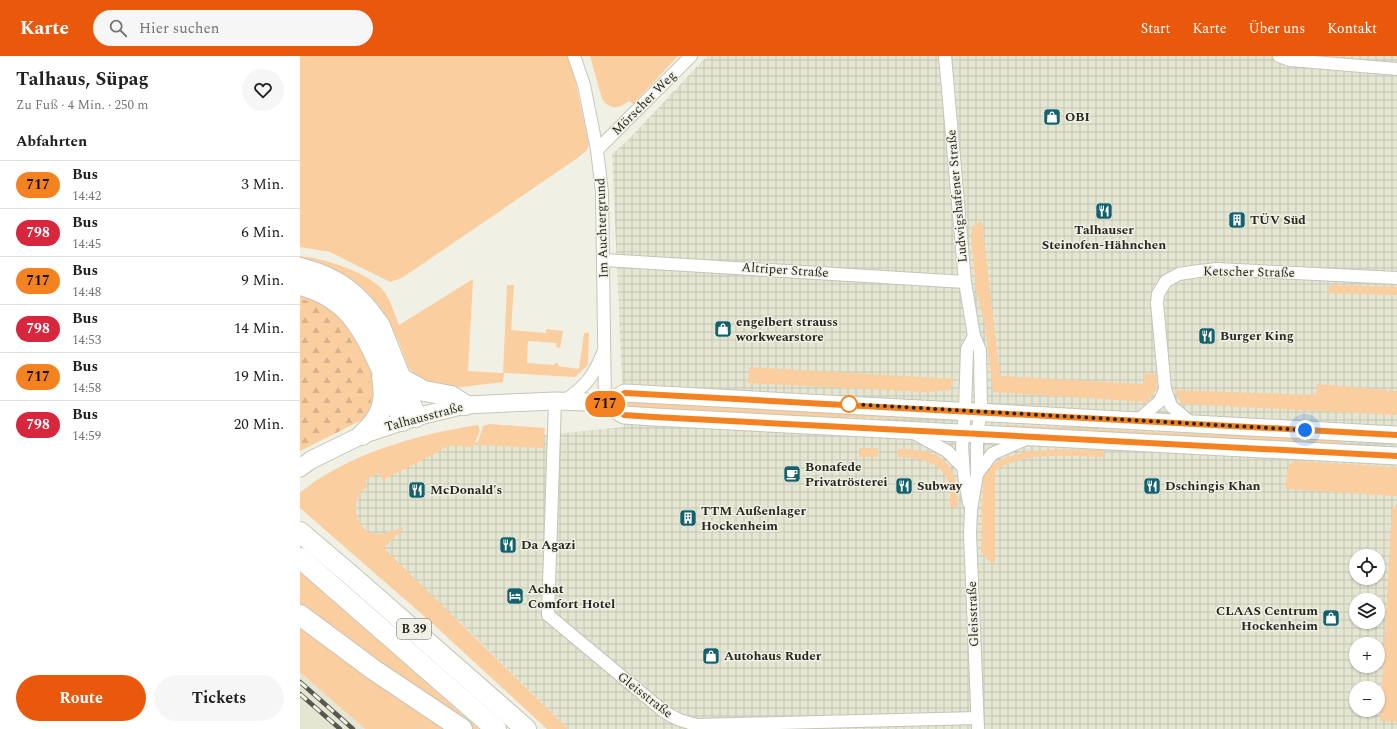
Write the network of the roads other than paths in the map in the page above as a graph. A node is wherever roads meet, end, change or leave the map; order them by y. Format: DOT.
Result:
graph roads {
  1 [pos="574,56"];
  2 [pos="690,56"];
  3 [pos="945,56"];
  4 [pos="1279,56"];
  5 [pos="1397,69"];
  6 [pos="598,150"];
  7 [pos="604,260"];
  8 [pos="300,268"];
  9 [pos="1397,278"];
  10 [pos="965,282"];
  11 [pos="300,285"];
  12 [pos="604,350"];
  13 [pos="380,366"];
  14 [pos="402,379"];
  15 [pos="1165,389"];
  16 [pos="559,401"];
  17 [pos="605,404"];
  18 [pos="465,405"];
  19 [pos="973,411"];
  20 [pos="409,419"];
  21 [pos="1137,421"];
  22 [pos="1191,423"];
  23 [pos="910,430"];
  24 [pos="971,434"];
  25 [pos="362,435"];
  26 [pos="1397,435"];
  27 [pos="1033,437"];
  28 [pos="1397,456"];
  29 [pos="963,467"];
  30 [pos="300,468"];
  31 [pos="977,474"];
  32 [pos="971,510"];
  33 [pos="300,532"];
  34 [pos="300,558"];
  35 [pos="300,615"];
  36 [pos="977,724"];
  37 [pos="462,729"];
  38 [pos="496,729"];
  39 [pos="526,729"];
  1 -- 6 [label="street, Im Auchtergrund"];
  2 -- 6 [label="street, Mörscher Weg"];
  3 -- 10 [label="street, Ludwigshafener Straße"];
  4 -- 5 [label="street"];
  6 -- 7 [label="street, Im Auchtergrund"];
  7 -- 10 [label="street, Altriper Straße"];
  7 -- 12 [label="street, Im Auchtergrund"];
  8 -- 14 [label="highway"];
  9 -- 15 [label="street, Ketscher Straße"];
  10 -- 19 [label="street, Ludwigshafener Straße"];
  11 -- 13 [label="highway"];
  12 -- 16 [label="street"];
  12 -- 17 [label="street, Im Auchtergrund"];
  13 -- 20 [label="highway"];
  13 -- 25 [label="highway"];
  14 -- 18 [label="highway"];
  14 -- 20 [label="highway"];
  15 -- 21 [label="street"];
  15 -- 22 [label="street, Ketscher Straße"];
  16 -- 17 [label="main road, Talhausstraße"];
  16 -- 18 [label="main road, Talhausstraße"];
  16 -- 36 [label="street, Gleisstraße"];
  17 -- 19 [label="main road"];
  17 -- 23 [label="main road, Talhausstraße"];
  18 -- 20 [label="main road, Talhausstraße"];
  19 -- 21 [label="main road"];
  19 -- 24 [label="street, Ludwigshafener Straße"];
  20 -- 25 [label="main road, Talhausstraße"];
  21 -- 22 [label="main road"];
  22 -- 26 [label="main road"];
  23 -- 24 [label="main road, Talhausstraße"];
  23 -- 29 [label="street"];
  24 -- 27 [label="main road, Talhausstraße"];
  24 -- 29 [label="street, Gleisstraße"];
  24 -- 31 [label="street, Gleisstraße"];
  25 -- 30 [label="main road, Talhausstraße"];
  27 -- 28 [label="main road, Talhausstraße"];
  27 -- 31 [label="street"];
  29 -- 32 [label="street, Gleisstraße"];
  31 -- 32 [label="street, Gleisstraße"];
  32 -- 36 [label="street, Gleisstraße"];
  33 -- 39 [label="highway, B 39"];
  34 -- 38 [label="highway, B 39"];
  35 -- 37 [label="highway"];
}
